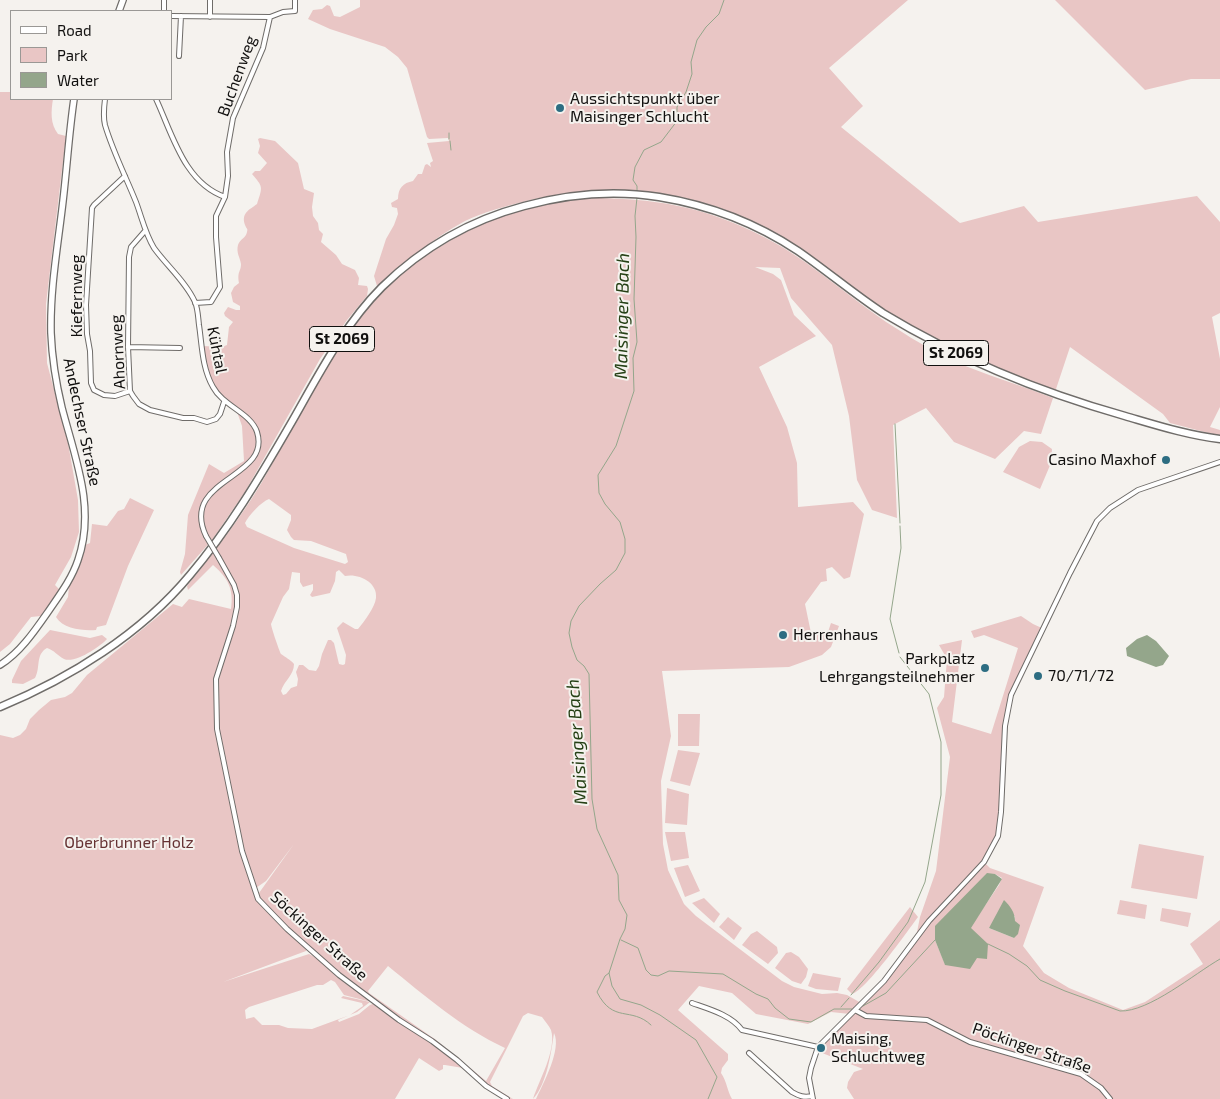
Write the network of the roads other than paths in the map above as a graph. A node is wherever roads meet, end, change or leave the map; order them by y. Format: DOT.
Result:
graph roads {
  1 [pos="210,0"];
  2 [pos="295,0"];
  3 [pos="172,16"];
  4 [pos="181,16"];
  5 [pos="210,17"];
  6 [pos="270,17"];
  7 [pos="179,56"];
  8 [pos="74,100"];
  9 [pos="105,100"];
  10 [pos="156,100"];
  11 [pos="125,176"];
  12 [pos="225,197"];
  13 [pos="145,231"];
  14 [pos="195,303"];
  15 [pos="128,347"];
  16 [pos="180,348"];
  17 [pos="130,391"];
  18 [pos="224,402"];
  19 [pos="1220,439"];
  20 [pos="1220,462"];
  21 [pos="237,607"];
  22 [pos="0,665"];
  23 [pos="0,707"];
  24 [pos="692,1003"];
  25 [pos="856,1010"];
  26 [pos="818,1047"];
  27 [pos="749,1053"];
  28 [pos="813,1097"];
  29 [pos="507,1099"];
  30 [pos="1110,1099"];
  1 -- 5 [label="street"];
  2 -- 6 [label="street"];
  3 -- 4 [label="street"];
  4 -- 5 [label="street"];
  4 -- 7 [label="street"];
  5 -- 6 [label="street"];
  6 -- 12 [label="street, Buchenweg"];
  8 -- 22 [label="street, Andechser Straße"];
  9 -- 11 [label="street, Kühtal"];
  10 -- 12 [label="street"];
  11 -- 13 [label="street, Kühtal"];
  11 -- 17 [label="street, Kiefernweg"];
  12 -- 14 [label="street, Buchenweg"];
  13 -- 14 [label="street, Kühtal"];
  13 -- 15 [label="street, Ahornweg"];
  14 -- 18 [label="street, Kühtal"];
  15 -- 16 [label="street"];
  15 -- 17 [label="street, Ahornweg"];
  17 -- 18 [label="street, Ahornweg"];
  18 -- 21 [label="street, Kühtal, bridge"];
  19 -- 23 [label="main road, St 2069"];
  20 -- 25 [label="street"];
  21 -- 29 [label="street, Söckinger Straße"];
  24 -- 26 [label="street"];
  25 -- 26 [label="street"];
  25 -- 30 [label="street, Pöckinger Straße"];
  26 -- 28 [label="street"];
  27 -- 28 [label="street"];
}
